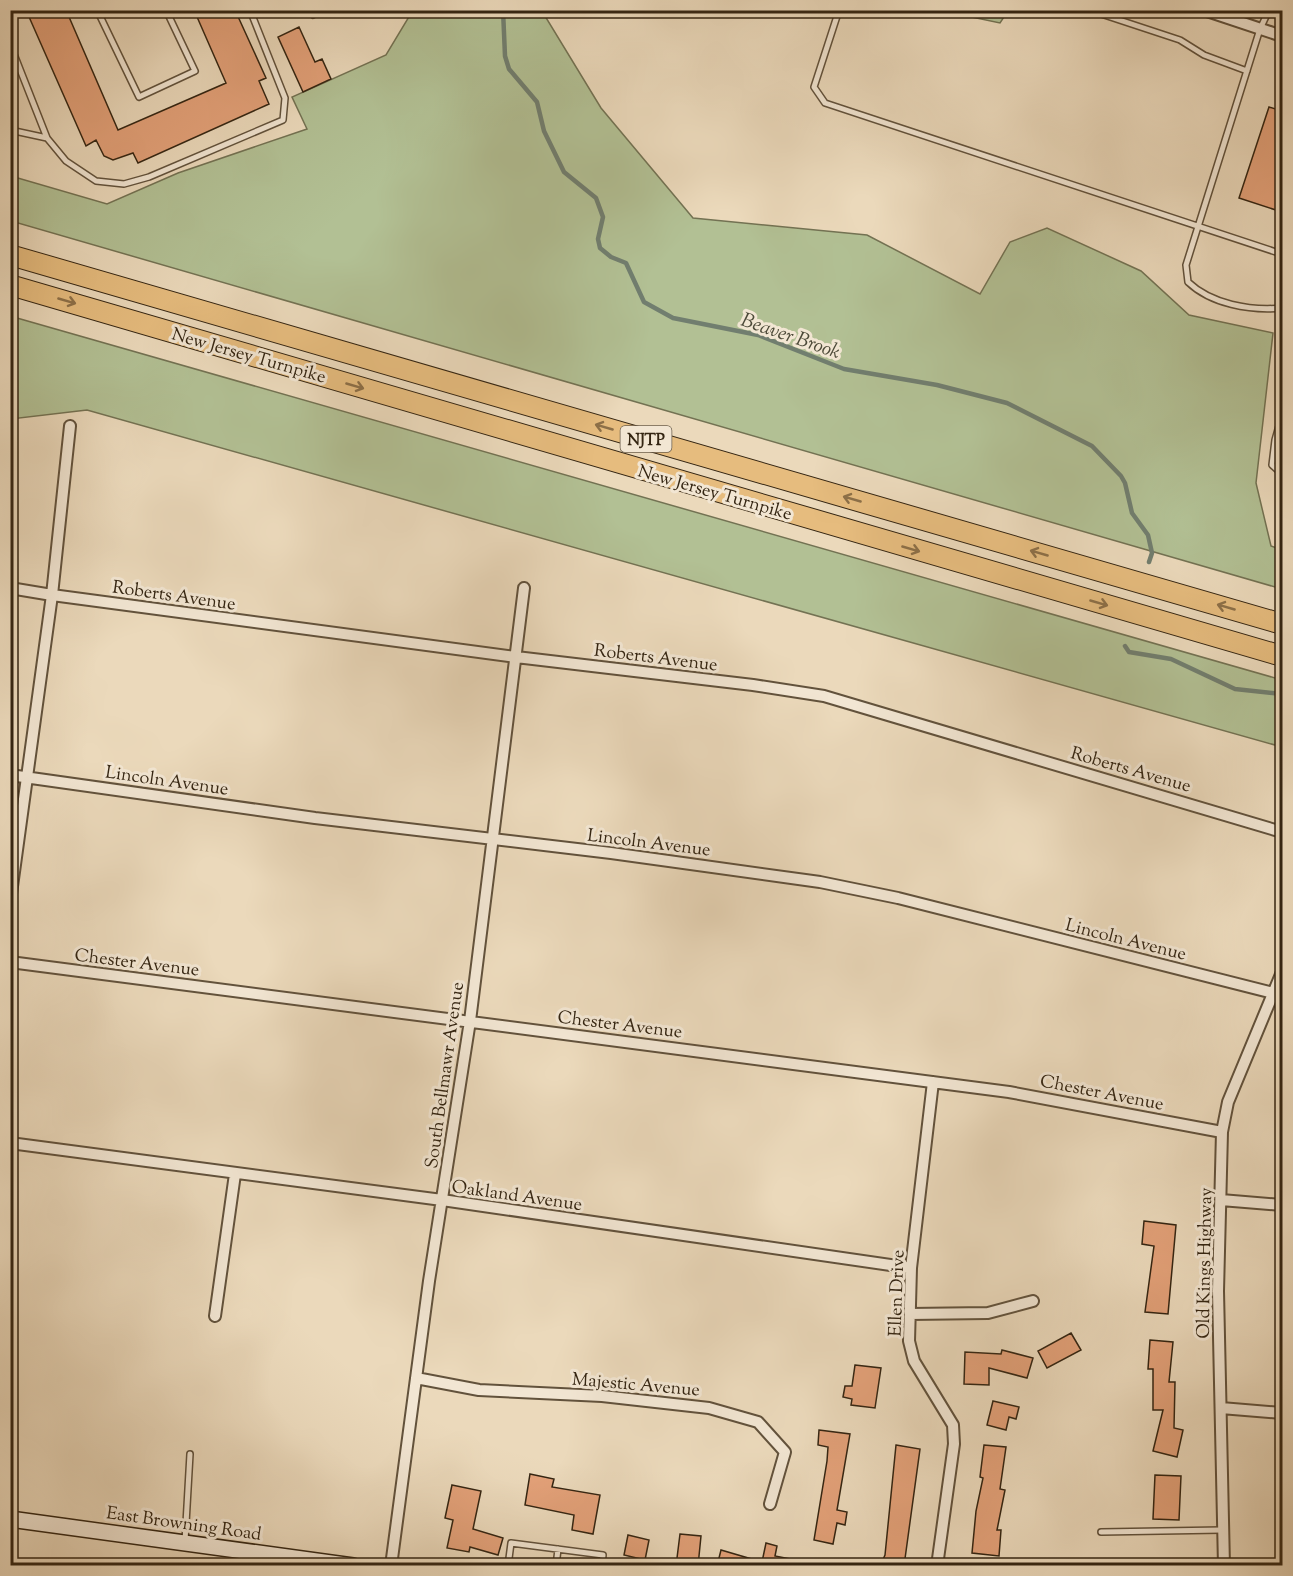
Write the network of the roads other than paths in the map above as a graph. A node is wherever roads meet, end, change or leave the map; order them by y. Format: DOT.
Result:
graph roads {
  1 [pos="110,10"];
  2 [pos="166,10"];
  3 [pos="250,10"];
  4 [pos="839,10"];
  5 [pos="1089,10"];
  6 [pos="1204,10"];
  7 [pos="1269,10"];
  8 [pos="1260,29"];
  9 [pos="1282,36"];
  10 [pos="10,44"];
  11 [pos="1247,71"];
  12 [pos="10,130"];
  13 [pos="47,138"];
  14 [pos="1199,228"];
  15 [pos="1282,254"];
  16 [pos="10,255"];
  17 [pos="10,285"];
  18 [pos="1282,308"];
  19 [pos="1282,415"];
  20 [pos="70,426"];
  21 [pos="1282,474"];
  22 [pos="10,588"];
  23 [pos="525,588"];
  24 [pos="52,595"];
  25 [pos="1282,624"];
  26 [pos="1221,638"];
  27 [pos="1282,656"];
  28 [pos="516,657"];
  29 [pos="1282,662"];
  30 [pos="10,775"];
  31 [pos="27,777"];
  32 [pos="1282,832"];
  33 [pos="493,840"];
  34 [pos="10,901"];
  35 [pos="10,962"];
  36 [pos="1282,972"];
  37 [pos="1273,993"];
  38 [pos="470,1021"];
  39 [pos="933,1082"];
  40 [pos="1222,1132"];
  41 [pos="10,1143"];
  42 [pos="235,1174"];
  43 [pos="442,1200"];
  44 [pos="1221,1200"];
  45 [pos="1282,1205"];
  46 [pos="911,1268"];
  47 [pos="1033,1301"];
  48 [pos="910,1314"];
  49 [pos="215,1316"];
  50 [pos="417,1378"];
  51 [pos="1221,1408"];
  52 [pos="1282,1413"];
  53 [pos="190,1454"];
  54 [pos="770,1504"];
  55 [pos="10,1520"];
  56 [pos="1221,1530"];
  57 [pos="1101,1532"];
  58 [pos="185,1543"];
  59 [pos="558,1549"];
  60 [pos="353,1566"];
  61 [pos="391,1566"];
  62 [pos="508,1566"];
  63 [pos="556,1566"];
  64 [pos="602,1566"];
  65 [pos="937,1566"];
  66 [pos="1224,1566"];
  1 -- 2 [label="lane"];
  3 -- 13 [label="lane"];
  4 -- 14 [label="lane"];
  5 -- 11 [label="lane"];
  6 -- 8 [label="street"];
  7 -- 8 [label="lane"];
  8 -- 9 [label="street"];
  8 -- 11 [label="lane"];
  10 -- 13 [label="lane"];
  11 -- 14 [label="lane"];
  12 -- 13 [label="lane"];
  14 -- 15 [label="lane"];
  14 -- 18 [label="lane"];
  25 -- 16 [label="highway, New Jersey Turnpike / NJTP, one-way"];
  17 -- 26 [label="highway, New Jersey Turnpike / NJTP, one-way"];
  19 -- 21 [label="lane"];
  20 -- 24 [label="street"];
  22 -- 24 [label="street, Roberts Avenue"];
  23 -- 28 [label="street, South Bellmawr Avenue"];
  24 -- 28 [label="street, Roberts Avenue"];
  24 -- 31 [label="street"];
  26 -- 27 [label="highway, New Jersey Turnpike / NJTP"];
  26 -- 29 [label="highway"];
  28 -- 32 [label="street, Roberts Avenue"];
  28 -- 33 [label="street, South Bellmawr Avenue"];
  30 -- 31 [label="street, Lincoln Avenue"];
  31 -- 33 [label="street, Lincoln Avenue"];
  31 -- 34 [label="street"];
  33 -- 37 [label="street, Lincoln Avenue"];
  33 -- 38 [label="street, South Bellmawr Avenue"];
  35 -- 38 [label="street, Chester Avenue"];
  36 -- 37 [label="street, Old Kings Highway"];
  37 -- 40 [label="street, Old Kings Highway"];
  38 -- 39 [label="street, Chester Avenue"];
  38 -- 43 [label="street, South Bellmawr Avenue"];
  39 -- 40 [label="street, Chester Avenue"];
  39 -- 46 [label="street, Ellen Drive"];
  40 -- 44 [label="street, Old Kings Highway"];
  41 -- 42 [label="street, Oakland Avenue"];
  42 -- 43 [label="street, Oakland Avenue"];
  42 -- 49 [label="street"];
  43 -- 46 [label="street, Oakland Avenue"];
  43 -- 50 [label="street, South Bellmawr Avenue"];
  44 -- 45 [label="street"];
  44 -- 51 [label="street, Old Kings Highway"];
  46 -- 48 [label="street, Ellen Drive"];
  47 -- 48 [label="street"];
  48 -- 65 [label="street, Ellen Drive"];
  50 -- 54 [label="street, Majestic Avenue"];
  50 -- 61 [label="street, South Bellmawr Avenue"];
  51 -- 52 [label="street"];
  51 -- 56 [label="street, Old Kings Highway"];
  53 -- 58 [label="lane"];
  55 -- 58 [label="main road, East Browning Road"];
  56 -- 57 [label="lane"];
  56 -- 66 [label="street, Old Kings Highway"];
  58 -- 60 [label="main road, East Browning Road"];
  59 -- 62 [label="lane"];
  59 -- 63 [label="lane"];
  59 -- 64 [label="lane"];
}
